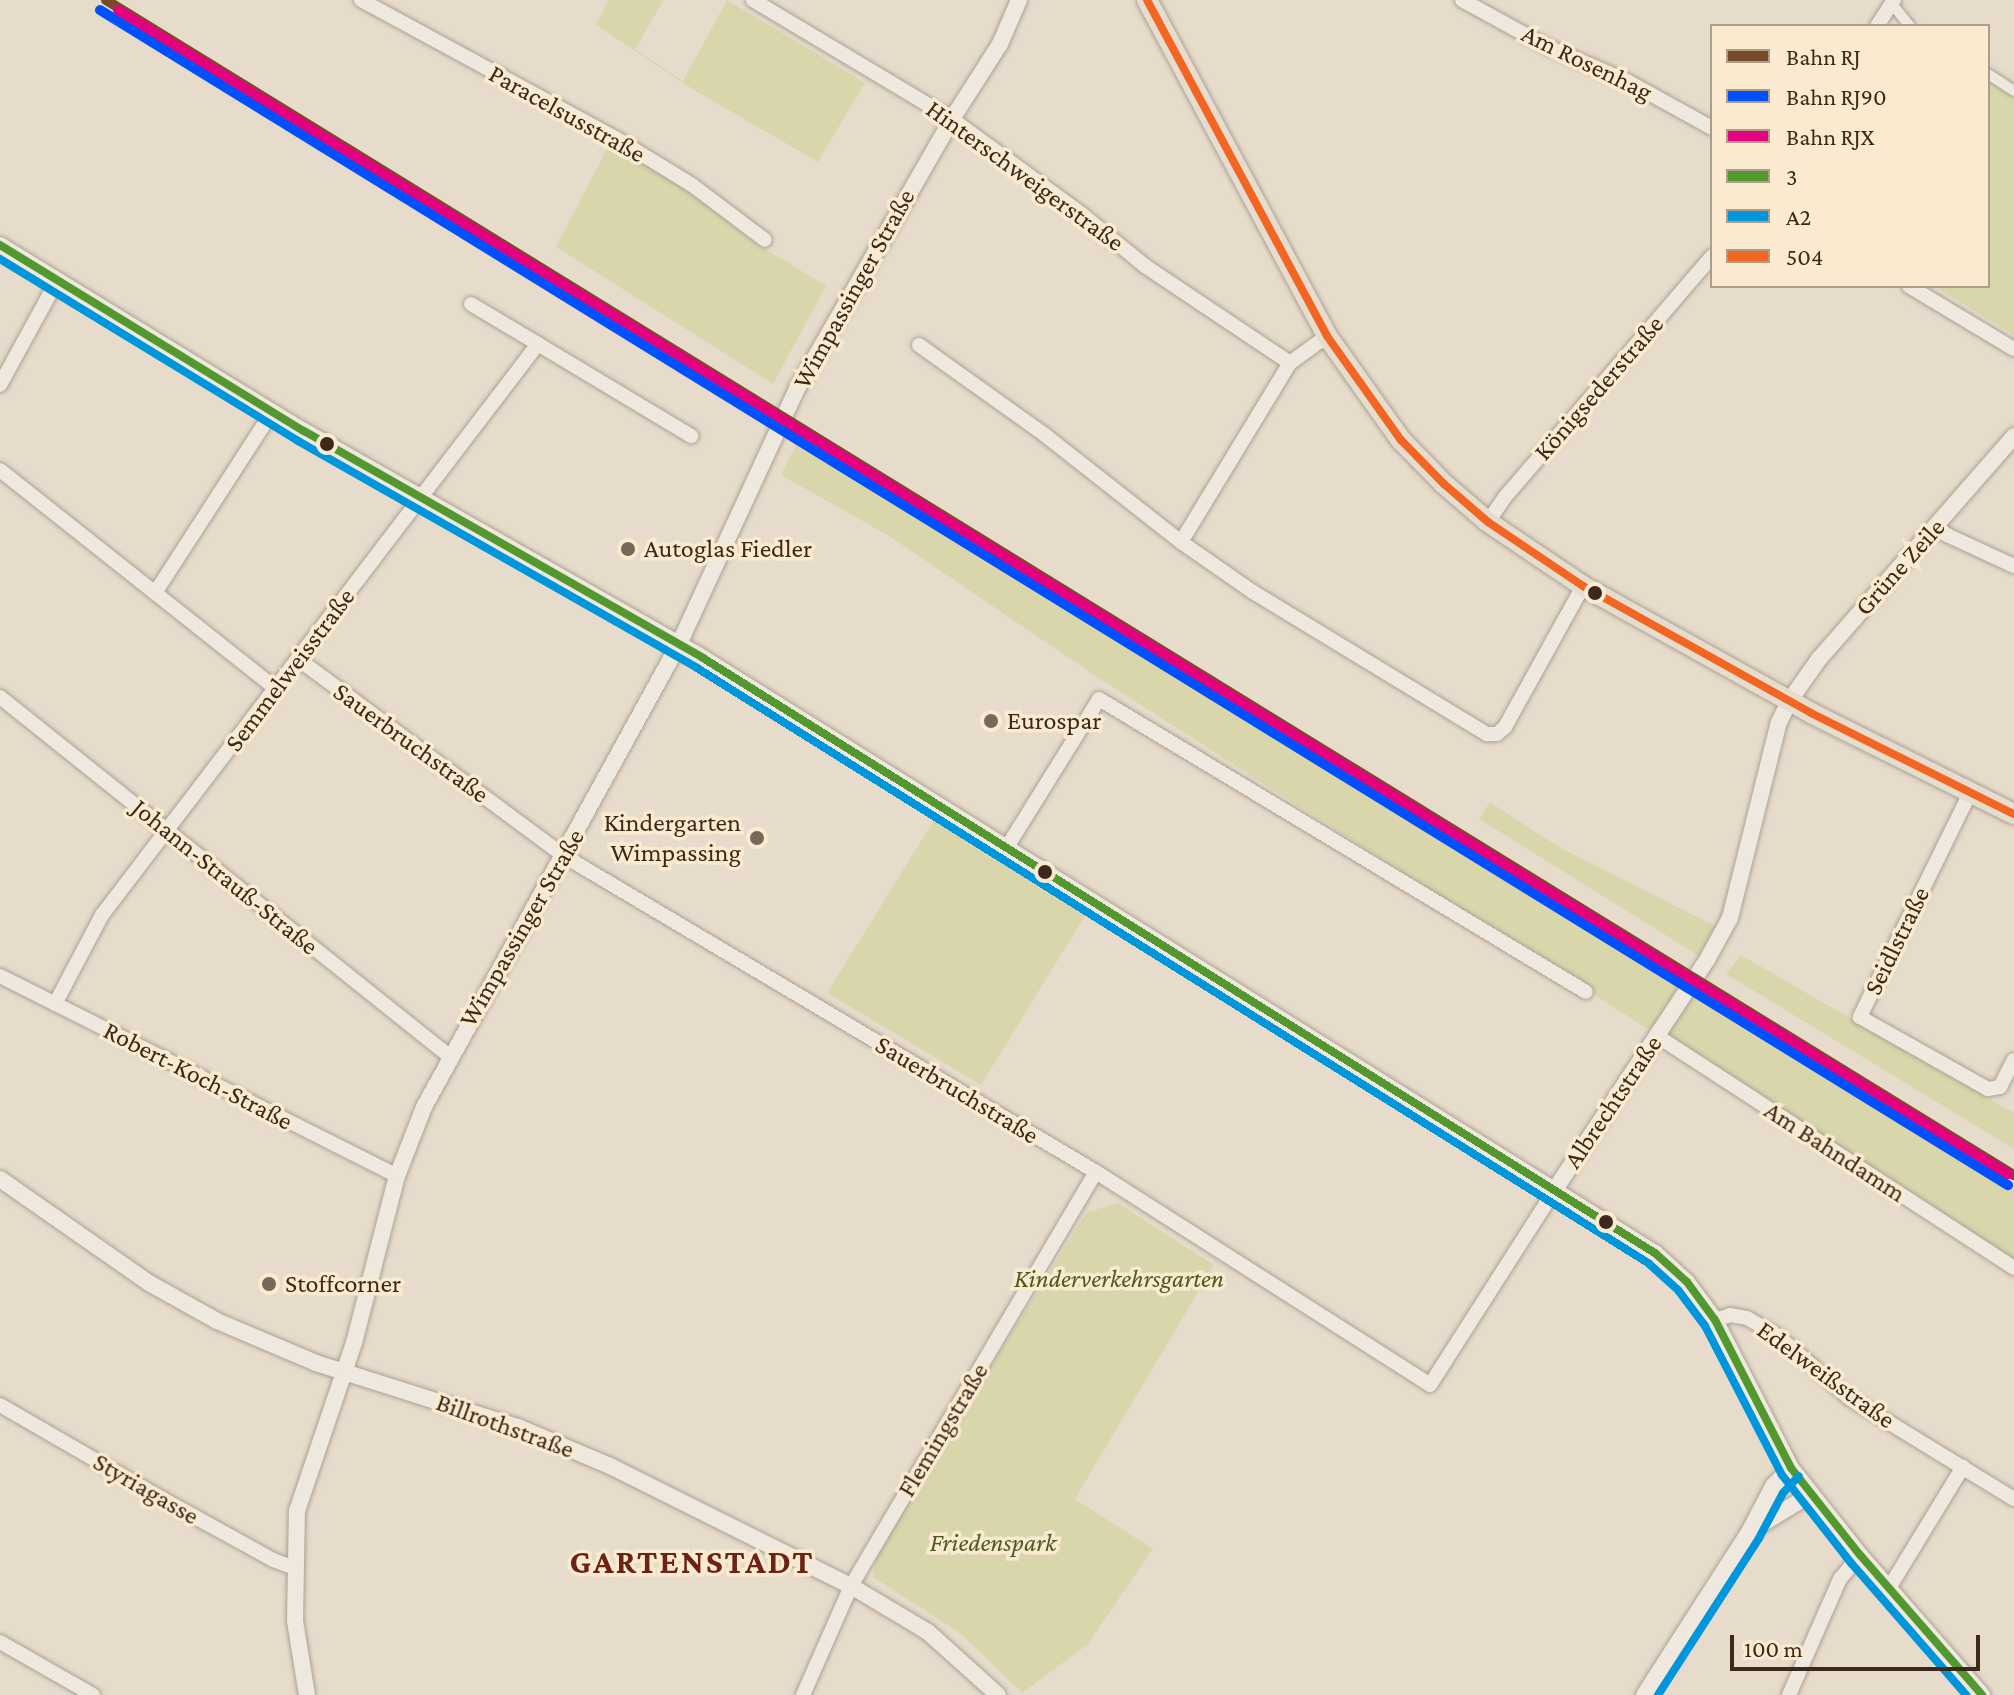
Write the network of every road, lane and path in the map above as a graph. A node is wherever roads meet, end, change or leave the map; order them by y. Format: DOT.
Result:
graph roads {
  1 [pos="361,0"];
  2 [pos="753,0"];
  3 [pos="1019,0"];
  4 [pos="1147,0"];
  5 [pos="1462,0"];
  6 [pos="1890,1"];
  7 [pos="1878,24"];
  8 [pos="1908,24"];
  9 [pos="1990,75"];
  10 [pos="2014,91"];
  11 [pos="952,119"];
  12 [pos="1710,127"];
  13 [pos="765,240"];
  14 [pos="0,245"];
  15 [pos="1710,258"];
  16 [pos="57,281"];
  17 [pos="1912,288"];
  18 [pos="471,304"];
  19 [pos="1327,336"];
  20 [pos="538,344"];
  21 [pos="919,345"];
  22 [pos="2014,349"];
  23 [pos="1290,363"];
  24 [pos="0,385"];
  25 [pos="272,412"];
  26 [pos="691,436"];
  27 [pos="2014,436"];
  28 [pos="0,470"];
  29 [pos="421,498"];
  30 [pos="1488,522"];
  31 [pos="1936,527"];
  32 [pos="1181,542"];
  33 [pos="2014,566"];
  34 [pos="1583,586"];
  35 [pos="155,593"];
  36 [pos="679,644"];
  37 [pos="298,659"];
  38 [pos="275,688"];
  39 [pos="0,697"];
  40 [pos="1790,700"];
  41 [pos="1970,793"];
  42 [pos="2014,814"];
  43 [pos="167,830"];
  44 [pos="1007,847"];
  45 [pos="564,856"];
  46 [pos="0,976"];
  47 [pos="1586,992"];
  48 [pos="55,1004"];
  49 [pos="1657,1036"];
  50 [pos="449,1056"];
  51 [pos="2014,1060"];
  52 [pos="1096,1172"];
  53 [pos="397,1176"];
  54 [pos="0,1179"];
  55 [pos="1554,1191"];
  56 [pos="2014,1268"];
  57 [pos="1715,1320"];
  58 [pos="344,1371"];
  59 [pos="0,1405"];
  60 [pos="1963,1467"];
  61 [pos="1791,1468"];
  62 [pos="1811,1494"];
  63 [pos="2014,1499"];
  64 [pos="1749,1532"];
  65 [pos="1860,1555"];
  66 [pos="295,1568"];
  67 [pos="851,1586"];
  68 [pos="1889,1588"];
  69 [pos="0,1642"];
  70 [pos="93,1695"];
  71 [pos="307,1695"];
  72 [pos="803,1695"];
  73 [pos="998,1695"];
  74 [pos="1644,1695"];
  75 [pos="1789,1695"];
  76 [pos="1982,1695"];
  1 -- 13 [label="street, Paracelsusstraße"];
  2 -- 11 [label="street, Hinterschweigerstraße"];
  3 -- 11 [label="street, Wimpassinger Straße"];
  4 -- 19 [label="main road"];
  5 -- 12 [label="street, Am Rosenhag"];
  6 -- 7 [label="street"];
  6 -- 8 [label="street"];
  9 -- 10 [label="street"];
  11 -- 23 [label="street, Hinterschweigerstraße"];
  11 -- 36 [label="street, Wimpassinger Straße"];
  14 -- 16 [label="street"];
  15 -- 30 [label="street, Königsederstraße"];
  16 -- 24 [label="street"];
  16 -- 25 [label="street"];
  17 -- 22 [label="street"];
  18 -- 20 [label="street"];
  19 -- 23 [label="street"];
  19 -- 30 [label="main road"];
  20 -- 26 [label="street"];
  20 -- 29 [label="street, Semmelweisstraße"];
  21 -- 32 [label="street"];
  23 -- 32 [label="street"];
  25 -- 29 [label="street"];
  25 -- 35 [label="street"];
  27 -- 31 [label="street, Grüne Zeile"];
  28 -- 35 [label="street"];
  29 -- 36 [label="street"];
  29 -- 37 [label="street, Semmelweisstraße"];
  30 -- 34 [label="main road"];
  31 -- 33 [label="street"];
  31 -- 40 [label="street, Grüne Zeile"];
  32 -- 34 [label="street"];
  34 -- 40 [label="main road"];
  35 -- 38 [label="street"];
  36 -- 44 [label="street"];
  36 -- 45 [label="street, Wimpassinger Straße"];
  37 -- 38 [label="street, Semmelweisstraße"];
  37 -- 45 [label="street, Sauerbruchstraße"];
  38 -- 43 [label="street, Semmelweisstraße"];
  39 -- 43 [label="street, Johann-Strauß-Straße"];
  40 -- 41 [label="main road"];
  40 -- 49 [label="street, Albrechtstraße"];
  41 -- 42 [label="main road"];
  41 -- 51 [label="street, Seidlstraße"];
  43 -- 48 [label="street, Semmelweisstraße"];
  43 -- 50 [label="street, Johann-Strauß-Straße"];
  44 -- 47 [label="street"];
  44 -- 55 [label="street"];
  45 -- 50 [label="street, Wimpassinger Straße"];
  45 -- 52 [label="street, Sauerbruchstraße"];
  46 -- 48 [label="street, Robert-Koch-Straße"];
  48 -- 53 [label="street, Robert-Koch-Straße"];
  49 -- 55 [label="street, Albrechtstraße"];
  49 -- 56 [label="street, Am Bahndamm"];
  50 -- 53 [label="street, Wimpassinger Straße"];
  52 -- 55 [label="street, Sauerbruchstraße"];
  52 -- 67 [label="street, Flemingstraße"];
  53 -- 58 [label="street, Wimpassinger Straße"];
  54 -- 58 [label="street, Billrothstraße"];
  55 -- 57 [label="street, Albrechtstraße"];
  57 -- 60 [label="street, Edelweißstraße"];
  57 -- 61 [label="street, Albrechtstraße"];
  58 -- 66 [label="street, Wimpassinger Straße"];
  58 -- 67 [label="street, Billrothstraße"];
  59 -- 66 [label="street, Styriagasse"];
  60 -- 63 [label="street, Edelweißstraße"];
  60 -- 68 [label="street"];
  61 -- 62 [label="street, Albrechtstraße"];
  61 -- 64 [label="street"];
  62 -- 64 [label="street"];
  62 -- 65 [label="street, Albrechtstraße"];
  64 -- 74 [label="street"];
  65 -- 68 [label="street, Albrechtstraße"];
  65 -- 75 [label="street"];
  66 -- 71 [label="street, Wimpassinger Straße"];
  67 -- 72 [label="street, Flemingstraße"];
  67 -- 73 [label="street, Billrothstraße"];
  68 -- 76 [label="street, Albrechtstraße"];
  69 -- 70 [label="street"];
}
